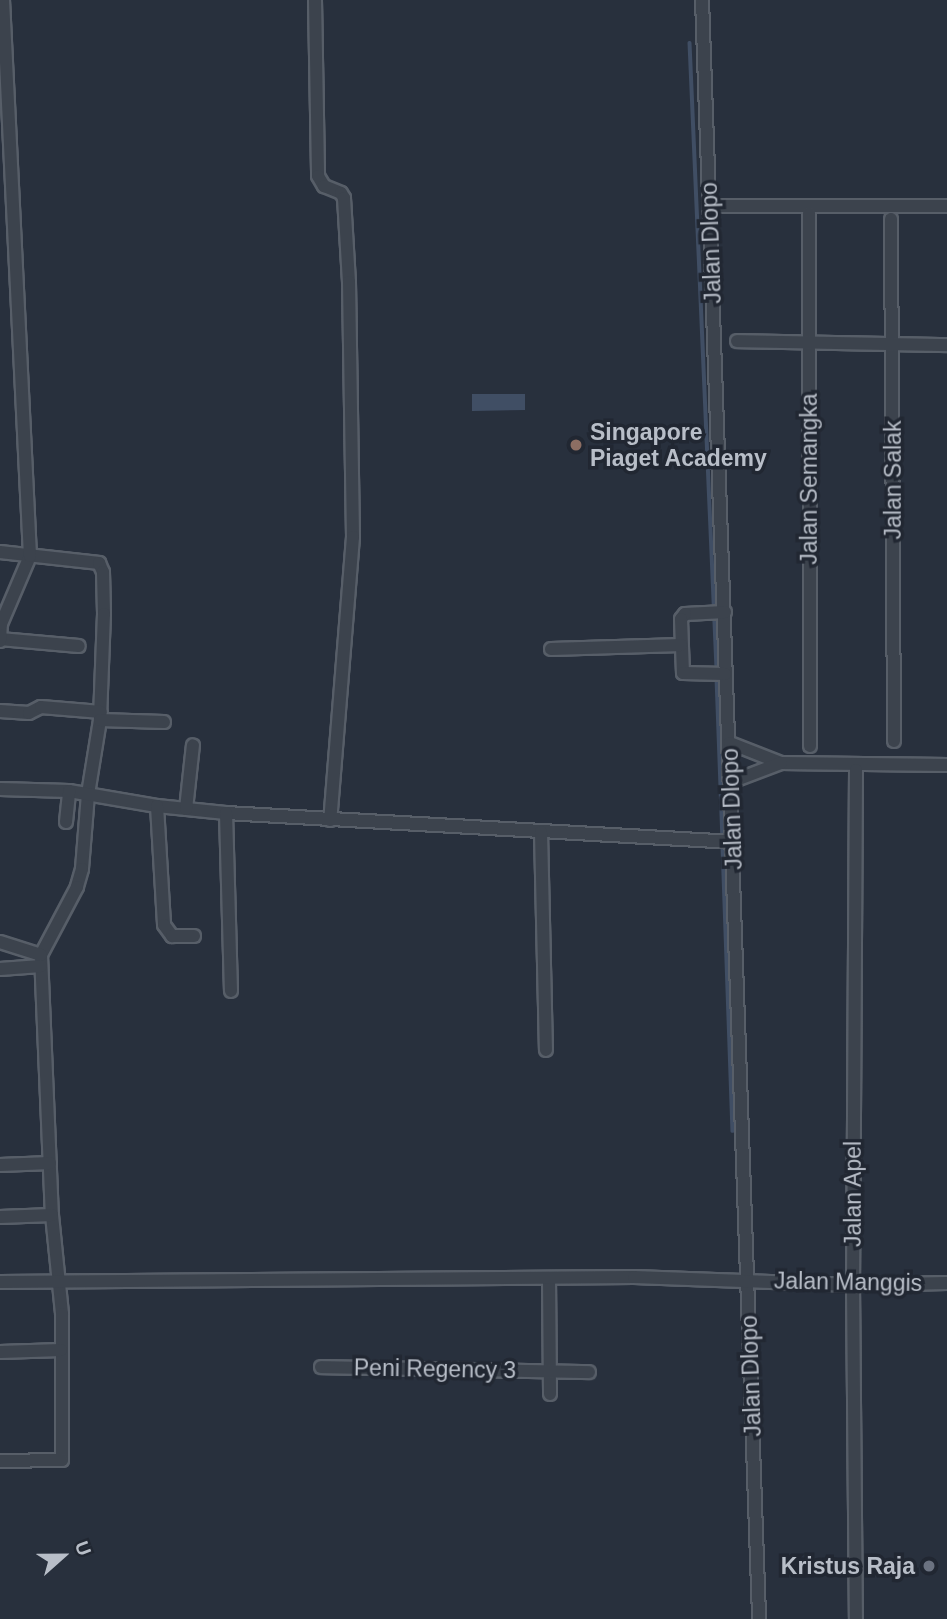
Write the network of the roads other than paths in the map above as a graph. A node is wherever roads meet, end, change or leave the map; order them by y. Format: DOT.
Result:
graph roads {
  1 [pos="3,0"];
  2 [pos="315,0"];
  3 [pos="702,0"];
  4 [pos="710,206"];
  5 [pos="947,206"];
  6 [pos="809,213"];
  7 [pos="891,219"];
  8 [pos="737,341"];
  9 [pos="893,343"];
  10 [pos="808,344"];
  11 [pos="947,345"];
  12 [pos="0,552"];
  13 [pos="30,556"];
  14 [pos="718,612"];
  15 [pos="0,624"];
  16 [pos="0,640"];
  17 [pos="681,645"];
  18 [pos="79,646"];
  19 [pos="551,649"];
  20 [pos="718,674"];
  21 [pos="0,711"];
  22 [pos="101,716"];
  23 [pos="164,722"];
  24 [pos="894,741"];
  25 [pos="730,743"];
  26 [pos="193,745"];
  27 [pos="810,746"];
  28 [pos="781,764"];
  29 [pos="947,765"];
  30 [pos="856,770"];
  31 [pos="731,782"];
  32 [pos="0,789"];
  33 [pos="69,791"];
  34 [pos="88,794"];
  35 [pos="157,806"];
  36 [pos="187,809"];
  37 [pos="226,813"];
  38 [pos="330,820"];
  39 [pos="66,822"];
  40 [pos="541,832"];
  41 [pos="727,842"];
  42 [pos="194,936"];
  43 [pos="0,942"];
  44 [pos="41,961"];
  45 [pos="0,970"];
  46 [pos="231,991"];
  47 [pos="546,1050"];
  48 [pos="50,1163"];
  49 [pos="0,1165"];
  50 [pos="52,1215"];
  51 [pos="0,1217"];
  52 [pos="549,1278"];
  53 [pos="748,1280"];
  54 [pos="0,1282"];
  55 [pos="58,1283"];
  56 [pos="947,1283"];
  57 [pos="853,1285"];
  58 [pos="61,1350"];
  59 [pos="0,1352"];
  60 [pos="321,1367"];
  61 [pos="550,1372"];
  62 [pos="589,1373"];
  63 [pos="550,1394"];
  64 [pos="0,1461"];
  65 [pos="760,1619"];
  66 [pos="856,1619"];
  1 -- 13 [label="street"];
  2 -- 38 [label="street"];
  3 -- 4 [label="street, Jalan Dlopo"];
  4 -- 5 [label="street"];
  4 -- 14 [label="street, Jalan Dlopo"];
  6 -- 10 [label="street, Jalan Semangka"];
  7 -- 9 [label="street, Jalan Salak"];
  8 -- 10 [label="street"];
  9 -- 10 [label="street"];
  9 -- 11 [label="street"];
  9 -- 24 [label="street, Jalan Salak"];
  10 -- 27 [label="street, Jalan Semangka"];
  12 -- 13 [label="street"];
  13 -- 15 [label="street"];
  13 -- 22 [label="street"];
  14 -- 17 [label="street"];
  14 -- 20 [label="street, Jalan Dlopo"];
  15 -- 16 [label="street"];
  16 -- 18 [label="street"];
  17 -- 19 [label="street"];
  17 -- 20 [label="street"];
  20 -- 25 [label="street, Jalan Dlopo"];
  21 -- 22 [label="street"];
  22 -- 23 [label="street"];
  22 -- 34 [label="street"];
  25 -- 28 [label="street"];
  25 -- 31 [label="street, Jalan Dlopo"];
  26 -- 36 [label="street"];
  28 -- 29 [label="street"];
  28 -- 31 [label="street"];
  30 -- 57 [label="street, Jalan Apel"];
  31 -- 41 [label="street, Jalan Dlopo"];
  32 -- 33 [label="street"];
  33 -- 34 [label="street"];
  33 -- 39 [label="street"];
  34 -- 35 [label="street"];
  34 -- 44 [label="street"];
  35 -- 36 [label="street"];
  35 -- 42 [label="street"];
  36 -- 37 [label="street"];
  37 -- 38 [label="street"];
  37 -- 46 [label="street"];
  38 -- 40 [label="street"];
  40 -- 41 [label="street"];
  40 -- 47 [label="street"];
  41 -- 53 [label="street, Jalan Dlopo"];
  43 -- 44 [label="street"];
  44 -- 45 [label="street"];
  44 -- 48 [label="street"];
  48 -- 49 [label="street"];
  48 -- 50 [label="street"];
  50 -- 51 [label="street"];
  50 -- 55 [label="street"];
  52 -- 53 [label="street, Jalan Manggis"];
  52 -- 55 [label="street, Jalan Manggis"];
  52 -- 61 [label="street, Peni Regency 3"];
  53 -- 57 [label="street, Jalan Manggis"];
  53 -- 65 [label="street, Jalan Dlopo"];
  54 -- 55 [label="street, Jalan Manggis"];
  55 -- 58 [label="street"];
  56 -- 57 [label="street, Jalan Manggis"];
  57 -- 66 [label="street, Jalan Apel"];
  58 -- 59 [label="street"];
  58 -- 64 [label="street"];
  60 -- 61 [label="street, Peni Regency 3"];
  61 -- 62 [label="street, Peni Regency 3"];
  61 -- 63 [label="street, Peni Regency 3"];
}
